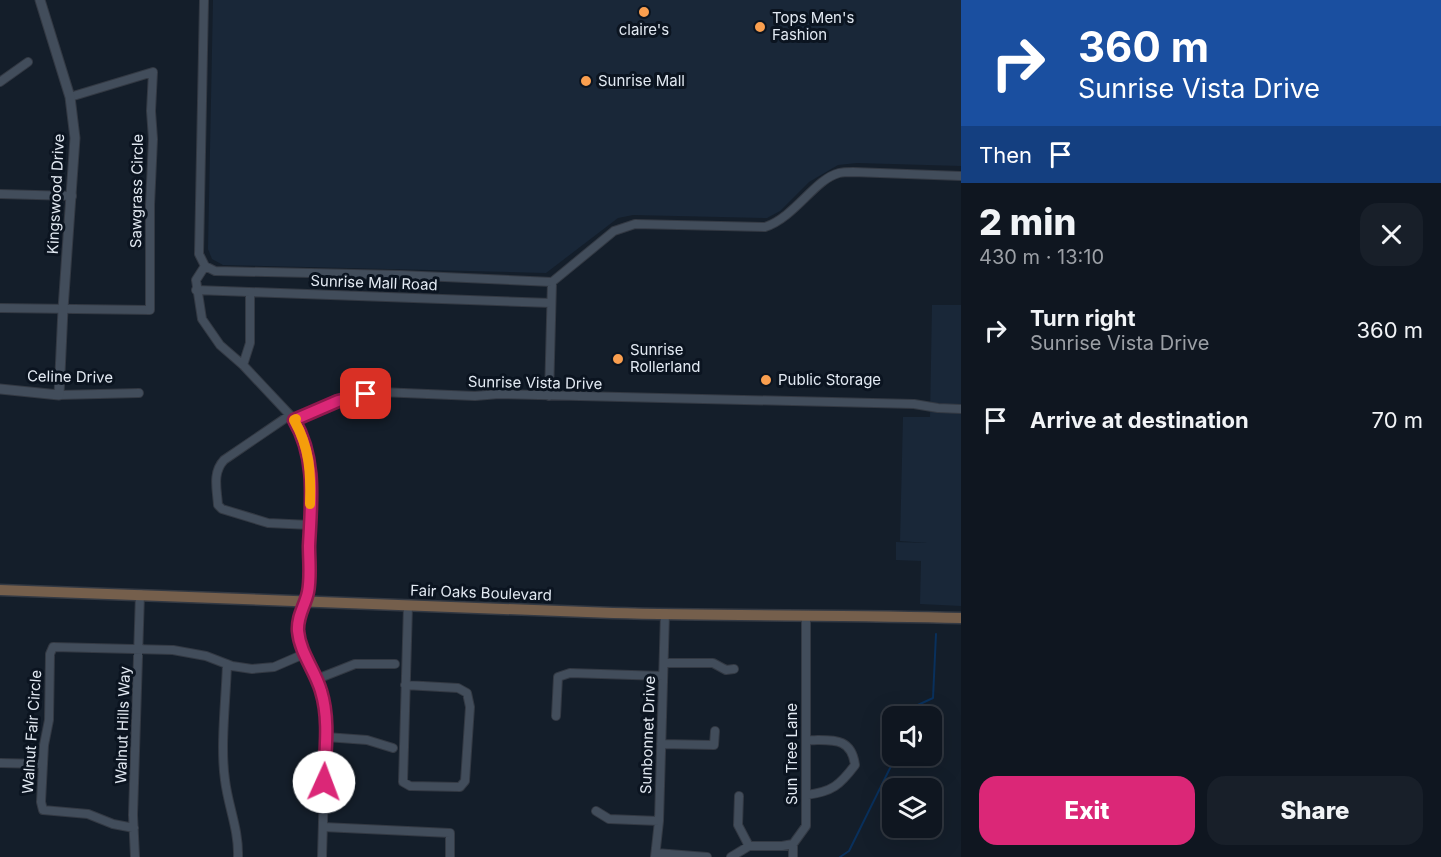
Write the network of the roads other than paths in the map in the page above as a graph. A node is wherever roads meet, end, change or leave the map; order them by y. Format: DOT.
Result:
graph roads {
  1 [pos="40,0"];
  2 [pos="204,0"];
  3 [pos="28,62"];
  4 [pos="0,82"];
  5 [pos="70,97"];
  6 [pos="961,176"];
  7 [pos="0,194"];
  8 [pos="72,196"];
  9 [pos="205,266"];
  10 [pos="552,282"];
  11 [pos="196,290"];
  12 [pos="250,293"];
  13 [pos="551,303"];
  14 [pos="0,308"];
  15 [pos="63,309"];
  16 [pos="243,365"];
  17 [pos="0,389"];
  18 [pos="139,393"];
  19 [pos="59,395"];
  20 [pos="549,396"];
  21 [pos="961,409"];
  22 [pos="292,418"];
  23 [pos="310,525"];
  24 [pos="0,590"];
  25 [pos="140,594"];
  26 [pos="304,603"];
  27 [pos="408,606"];
  28 [pos="665,613"];
  29 [pos="806,616"];
  30 [pos="961,618"];
  31 [pos="138,651"];
  32 [pos="304,654"];
  33 [pos="664,663"];
  34 [pos="227,664"];
  35 [pos="395,664"];
  36 [pos="734,669"];
  37 [pos="663,676"];
  38 [pos="317,679"];
  39 [pos="405,685"];
  40 [pos="556,716"];
  41 [pos="715,731"];
  42 [pos="326,737"];
  43 [pos="806,740"];
  44 [pos="661,744"];
  45 [pos="393,748"];
  46 [pos="0,763"];
  47 [pos="43,764"];
  48 [pos="806,795"];
  49 [pos="739,796"];
  50 [pos="596,811"];
  51 [pos="659,821"];
  52 [pos="323,827"];
  53 [pos="134,828"];
  54 [pos="749,846"];
  55 [pos="793,850"];
  56 [pos="655,855"];
  57 [pos="135,857"];
  58 [pos="238,857"];
  59 [pos="322,857"];
  60 [pos="450,857"];
  61 [pos="708,857"];
  62 [pos="731,857"];
  63 [pos="785,857"];
  1 -- 5 [label="street, Kingswood Drive"];
  2 -- 9 [label="street"];
  3 -- 4 [label="street"];
  5 -- 8 [label="street, Kingswood Drive"];
  5 -- 15 [label="street, Sawgrass Circle"];
  6 -- 10 [label="street"];
  7 -- 8 [label="street"];
  8 -- 15 [label="street, Kingswood Drive"];
  9 -- 10 [label="street"];
  9 -- 11 [label="street"];
  10 -- 13 [label="street"];
  11 -- 12 [label="street, Sunrise Mall Road"];
  11 -- 16 [label="street"];
  12 -- 13 [label="street, Sunrise Mall Road"];
  12 -- 16 [label="street"];
  13 -- 20 [label="street"];
  14 -- 15 [label="street"];
  15 -- 19 [label="street, Kingswood Drive"];
  16 -- 22 [label="street"];
  17 -- 19 [label="street, Celine Drive"];
  18 -- 19 [label="street, Celine Drive"];
  20 -- 21 [label="street, Sunrise Vista Drive"];
  20 -- 22 [label="street, Sunrise Vista Drive"];
  22 -- 23 [label="street"];
  22 -- 23 [label="street, Sunrise Vista Drive"];
  23 -- 26 [label="street"];
  24 -- 25 [label="main road, Fair Oaks Boulevard"];
  25 -- 26 [label="main road, Fair Oaks Boulevard"];
  25 -- 31 [label="street, Walnut Hills Way"];
  26 -- 27 [label="main road, Fair Oaks Boulevard"];
  26 -- 32 [label="street"];
  27 -- 28 [label="main road, Fair Oaks Boulevard"];
  27 -- 39 [label="street"];
  28 -- 29 [label="main road, Fair Oaks Boulevard"];
  28 -- 33 [label="street, Sunbonnet Drive"];
  29 -- 30 [label="main road, Fair Oaks Boulevard"];
  29 -- 43 [label="street, Sun Tree Lane"];
  31 -- 34 [label="street"];
  31 -- 47 [label="street, Walnut Fair Circle"];
  31 -- 53 [label="street, Walnut Hills Way"];
  32 -- 34 [label="street"];
  32 -- 38 [label="street"];
  33 -- 36 [label="street"];
  33 -- 37 [label="street, Sunbonnet Drive"];
  34 -- 58 [label="street"];
  35 -- 38 [label="street"];
  37 -- 40 [label="street"];
  37 -- 44 [label="street, Sunbonnet Drive"];
  38 -- 42 [label="street"];
  39 -- 39 [label="street"];
  41 -- 44 [label="street"];
  42 -- 45 [label="street"];
  42 -- 52 [label="street"];
  43 -- 48 [label="street, Sun Tree Lane"];
  43 -- 48 [label="street"];
  44 -- 51 [label="street, Sunbonnet Drive"];
  46 -- 47 [label="street"];
  47 -- 53 [label="street, Walnut Fair Circle"];
  48 -- 55 [label="street, Sun Tree Lane"];
  49 -- 54 [label="street"];
  50 -- 51 [label="street"];
  51 -- 56 [label="street, Sunbonnet Drive"];
  52 -- 59 [label="street"];
  52 -- 60 [label="street"];
  53 -- 57 [label="street, Walnut Hills Way"];
  54 -- 55 [label="street"];
  54 -- 62 [label="street"];
  55 -- 63 [label="street"];
  56 -- 61 [label="street"];
}
